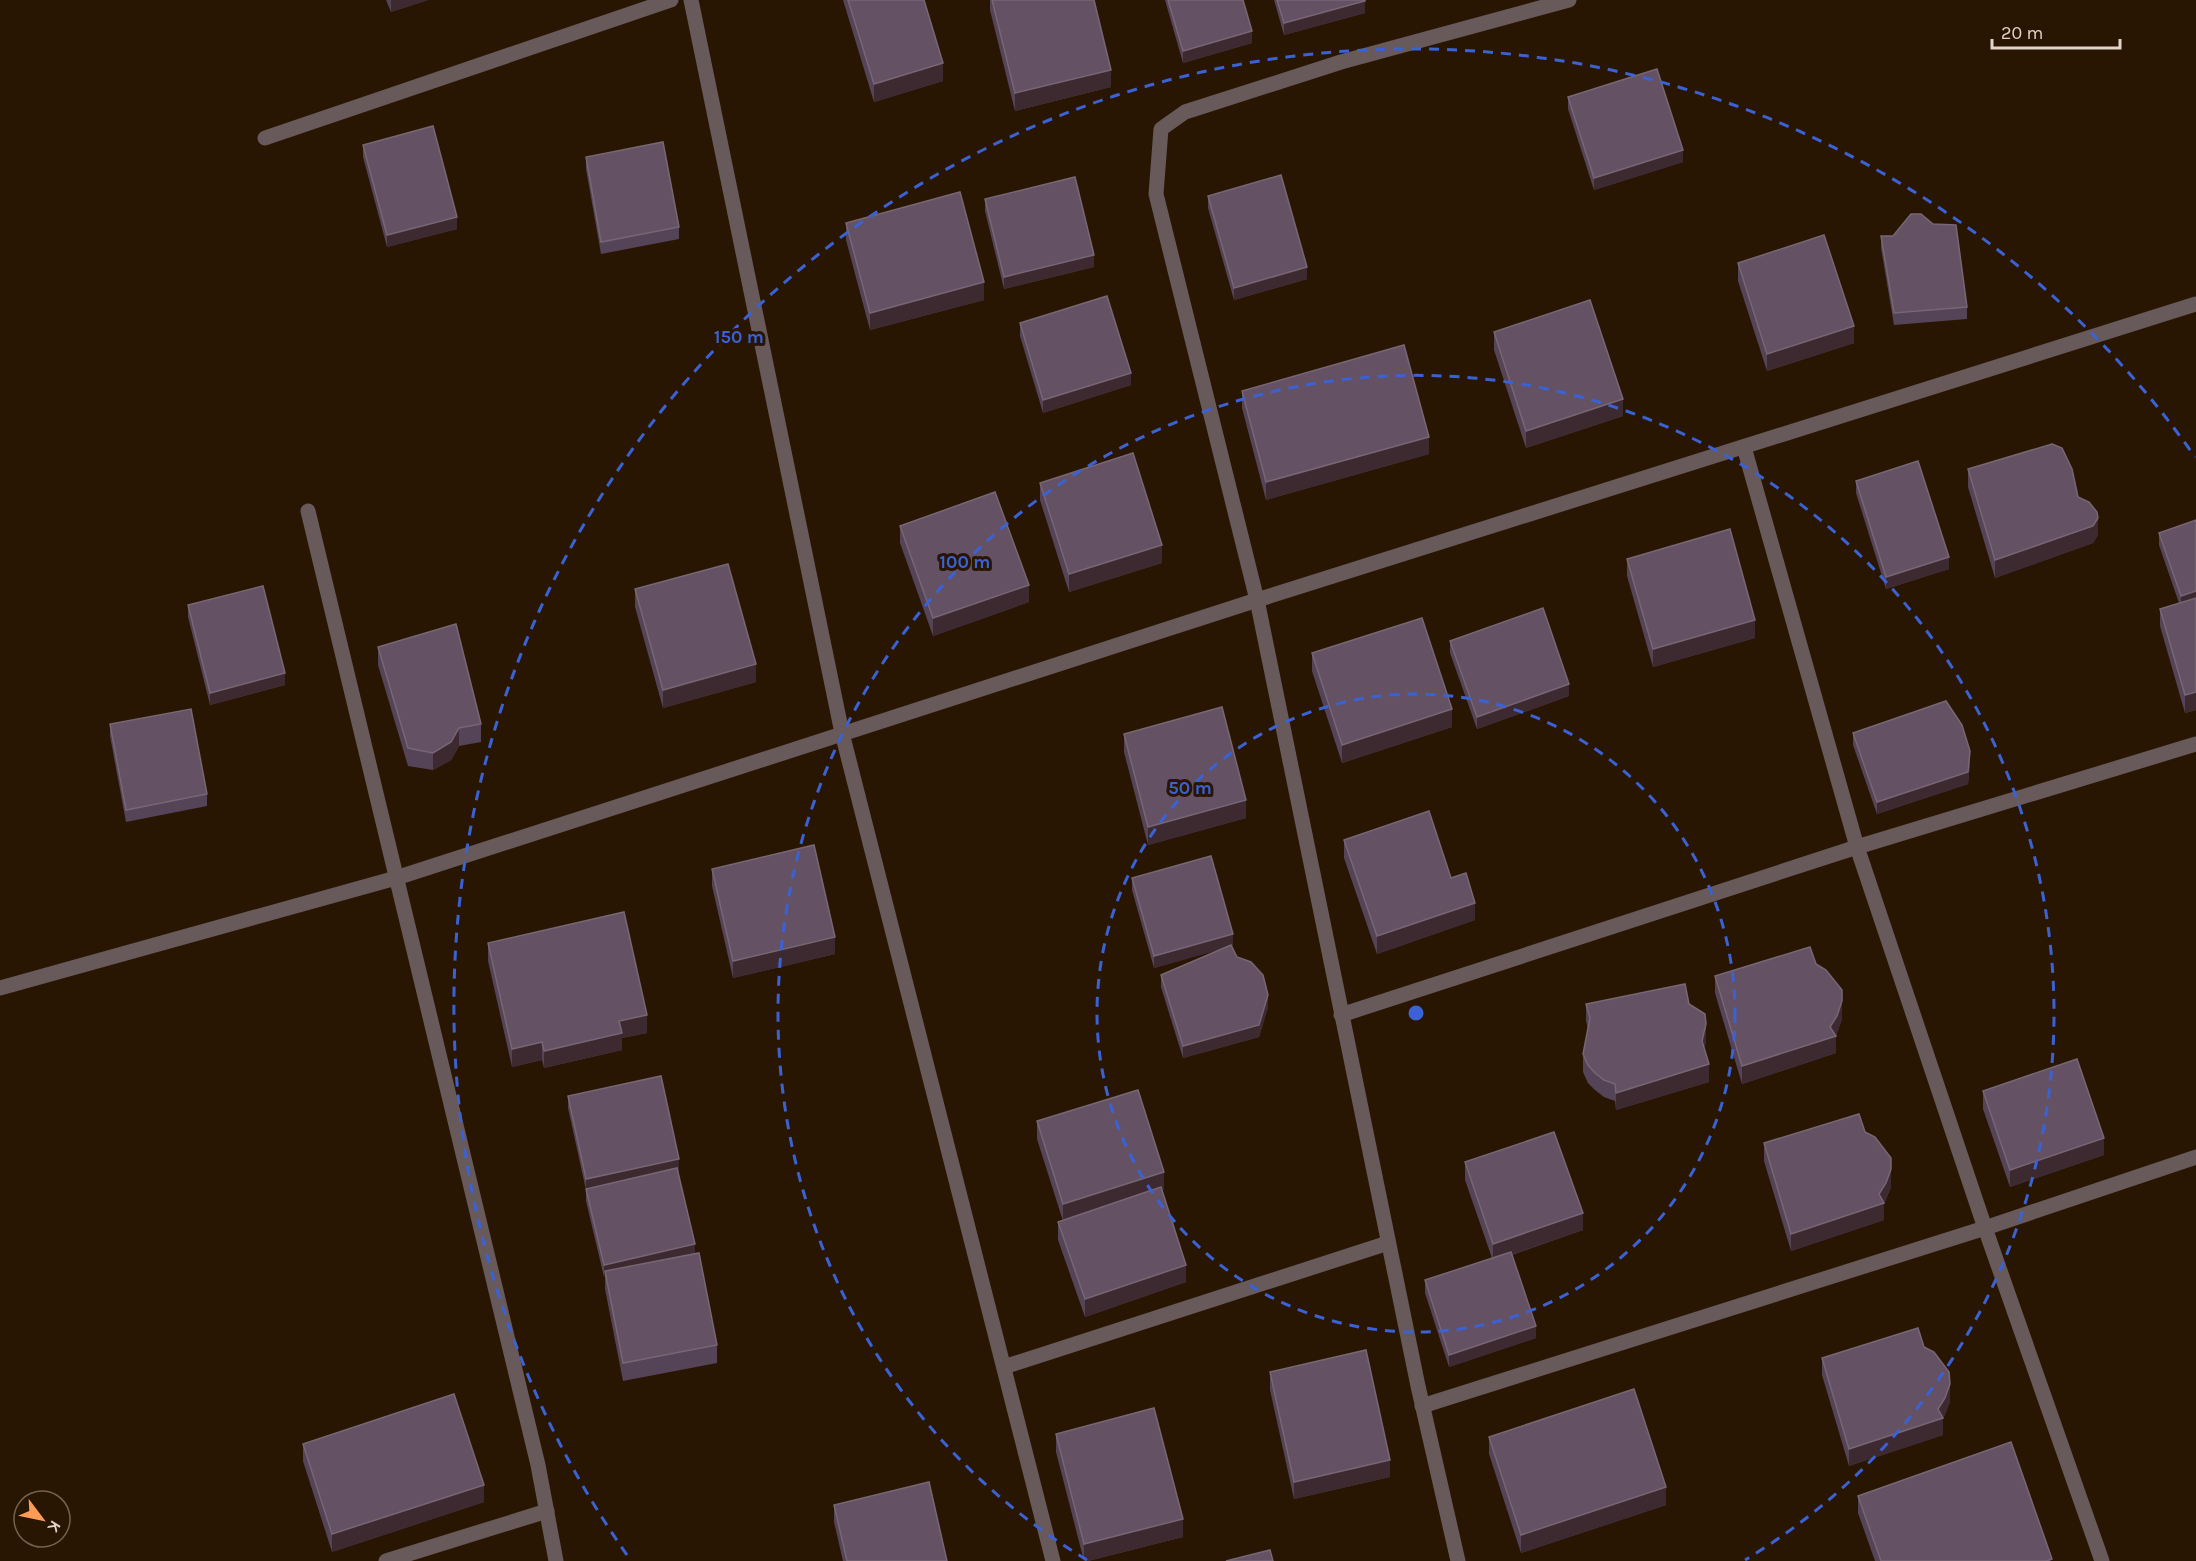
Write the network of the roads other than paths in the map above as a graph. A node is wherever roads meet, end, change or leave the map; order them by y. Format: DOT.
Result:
graph roads {
  1 [pos="671,0"];
  2 [pos="691,0"];
  3 [pos="1569,0"];
  4 [pos="265,138"];
  5 [pos="2196,304"];
  6 [pos="1744,447"];
  7 [pos="308,511"];
  8 [pos="1257,600"];
  9 [pos="842,733"];
  10 [pos="2196,744"];
  11 [pos="1857,847"];
  12 [pos="396,878"];
  13 [pos="0,988"];
  14 [pos="1341,1015"];
  15 [pos="2196,1157"];
  16 [pos="1985,1228"];
  17 [pos="1388,1243"];
  18 [pos="1004,1367"];
  19 [pos="1422,1406"];
  20 [pos="547,1511"];
  21 [pos="386,1561"];
  22 [pos="556,1561"];
  23 [pos="1053,1561"];
  24 [pos="1458,1561"];
  25 [pos="2102,1561"];
  1 -- 4 [label="street"];
  2 -- 9 [label="street"];
  3 -- 8 [label="street"];
  5 -- 6 [label="street"];
  6 -- 8 [label="street"];
  6 -- 11 [label="street"];
  7 -- 12 [label="street"];
  8 -- 9 [label="street"];
  8 -- 14 [label="street"];
  9 -- 12 [label="street"];
  9 -- 18 [label="street"];
  10 -- 11 [label="street"];
  11 -- 14 [label="street"];
  11 -- 16 [label="street"];
  12 -- 13 [label="street"];
  12 -- 20 [label="street"];
  14 -- 17 [label="street"];
  15 -- 16 [label="street"];
  16 -- 19 [label="street"];
  16 -- 25 [label="street"];
  17 -- 18 [label="street"];
  17 -- 19 [label="street"];
  18 -- 23 [label="street"];
  19 -- 24 [label="street"];
  20 -- 21 [label="street"];
  20 -- 22 [label="street"];
}
